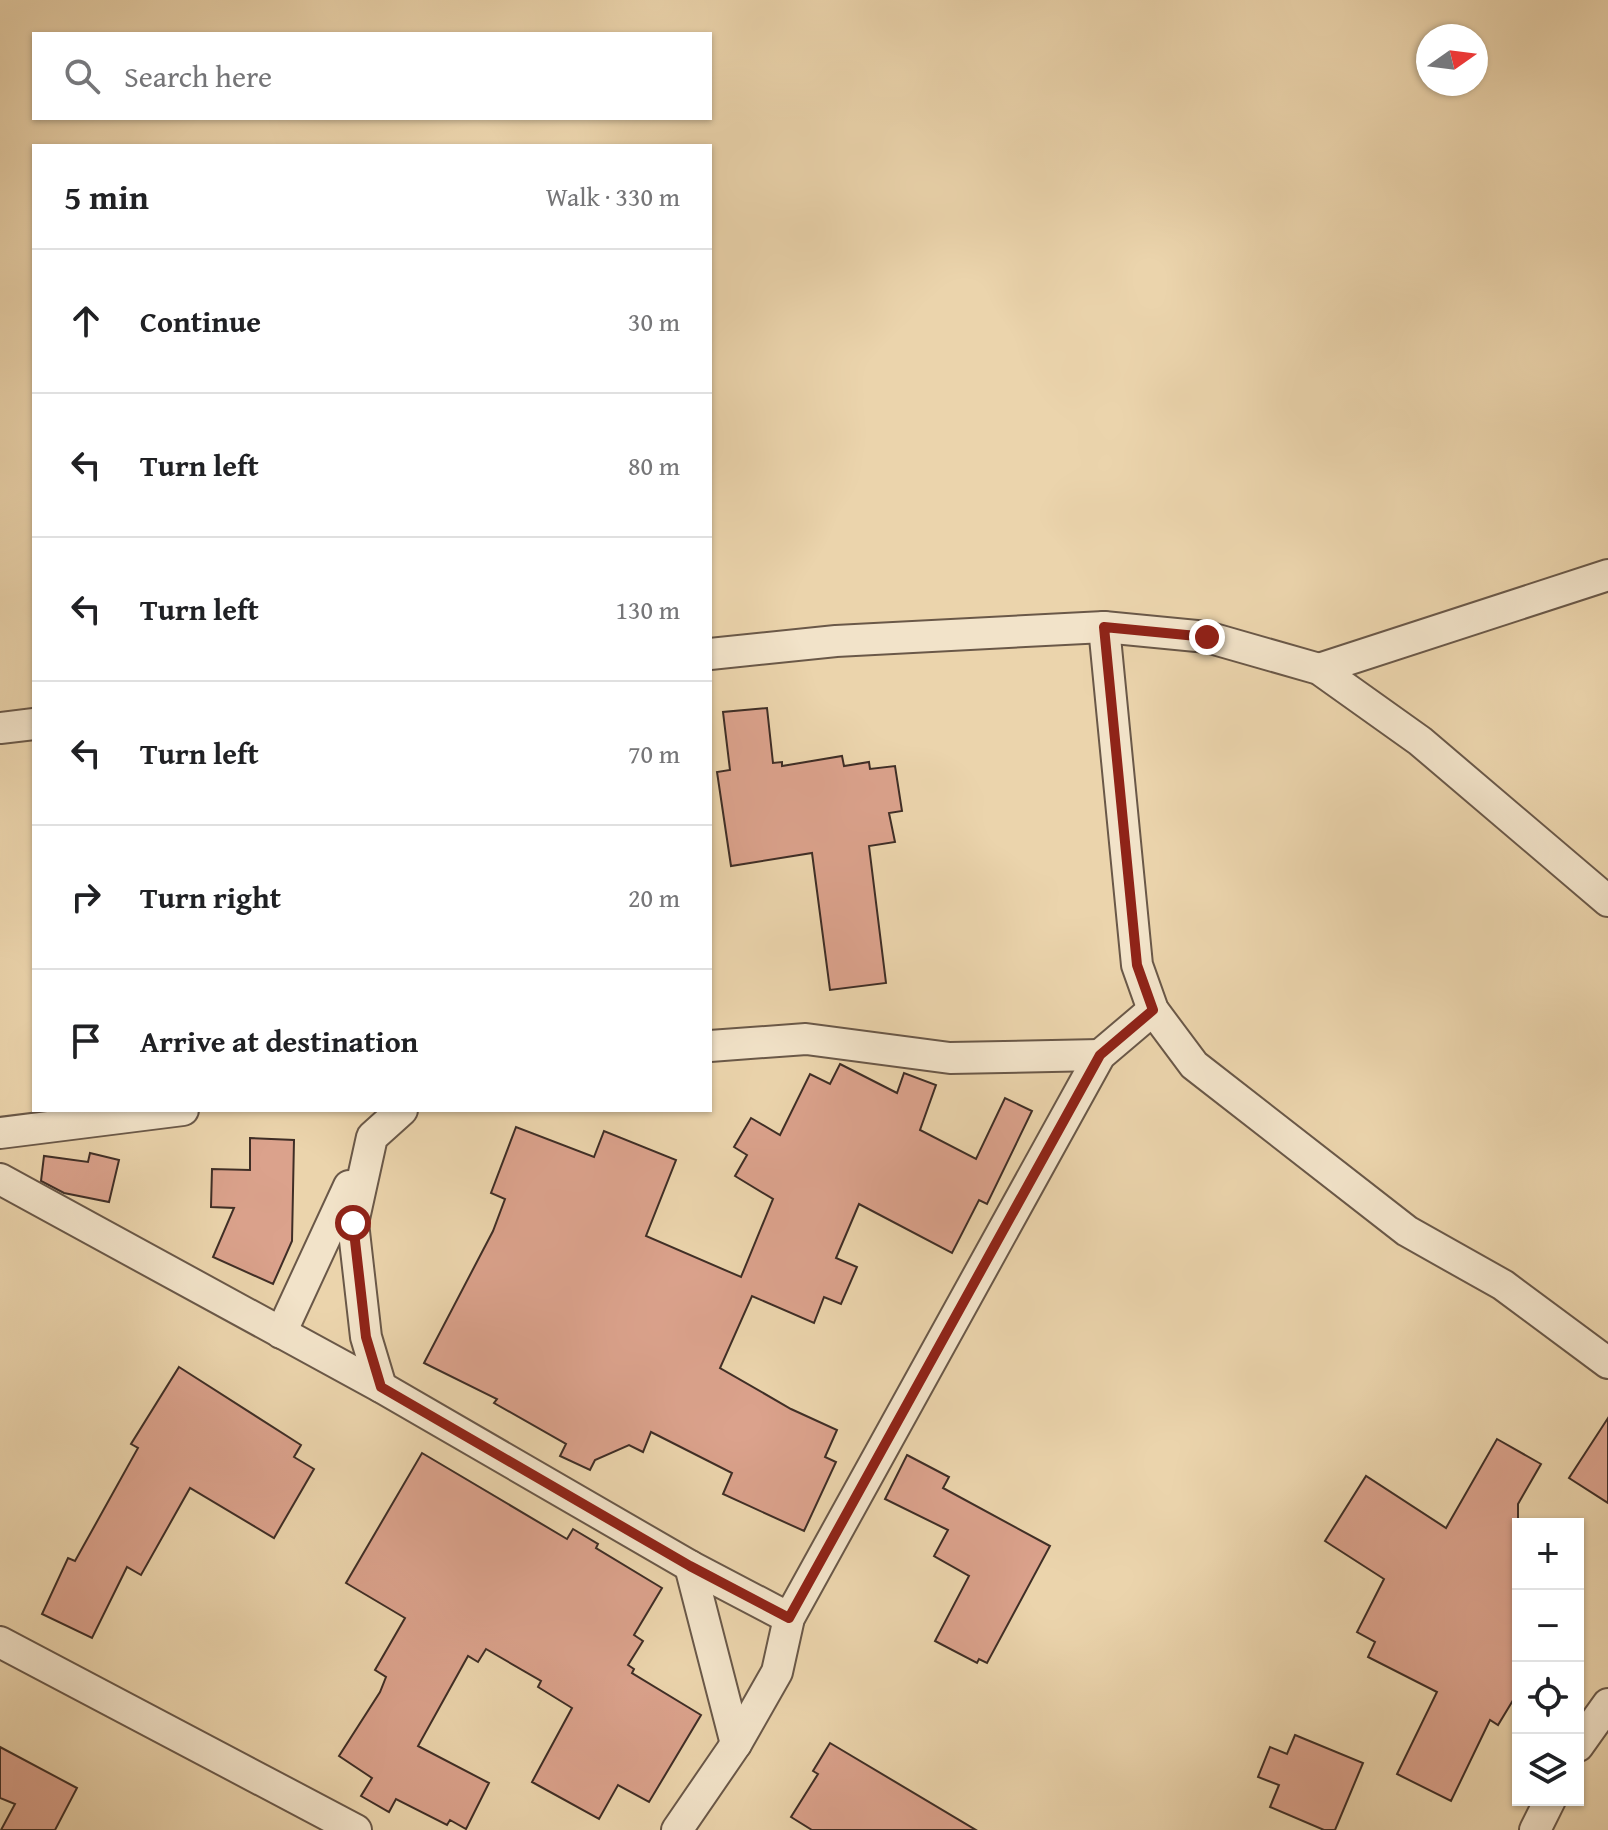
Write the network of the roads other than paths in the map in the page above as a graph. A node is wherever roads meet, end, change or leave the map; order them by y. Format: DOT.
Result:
graph roads {
  1 [pos="1608,575"];
  2 [pos="1104,627"];
  3 [pos="712,654"];
  4 [pos="1319,669"];
  5 [pos="32,724"];
  6 [pos="0,728"];
  7 [pos="1608,901"];
  8 [pos="1153,1010"];
  9 [pos="712,1046"];
  10 [pos="1100,1055"];
  11 [pos="167,1112"];
  12 [pos="400,1112"];
  13 [pos="0,1133"];
  14 [pos="372,1137"];
  15 [pos="0,1179"];
  16 [pos="281,1333"];
  17 [pos="1608,1363"];
  18 [pos="381,1387"];
  19 [pos="690,1566"];
  20 [pos="789,1618"];
  21 [pos="0,1642"];
  22 [pos="1608,1704"];
  23 [pos="1584,1738"];
  24 [pos="736,1744"];
  25 [pos="1547,1806"];
  26 [pos="356,1830"];
  27 [pos="677,1830"];
  28 [pos="1535,1830"];
  1 -- 4 [label="street"];
  2 -- 3 [label="street"];
  2 -- 4 [label="street"];
  2 -- 8 [label="street"];
  4 -- 7 [label="street"];
  5 -- 6 [label="street"];
  8 -- 10 [label="street"];
  8 -- 17 [label="street"];
  9 -- 10 [label="street"];
  10 -- 20 [label="street"];
  11 -- 13 [label="street"];
  12 -- 14 [label="street"];
  14 -- 16 [label="street"];
  14 -- 18 [label="street"];
  15 -- 16 [label="street"];
  16 -- 18 [label="street"];
  18 -- 19 [label="street"];
  19 -- 20 [label="street"];
  19 -- 24 [label="street"];
  20 -- 24 [label="street"];
  21 -- 26 [label="street"];
  22 -- 23 [label="street"];
  24 -- 27 [label="street"];
  25 -- 28 [label="street"];
}
